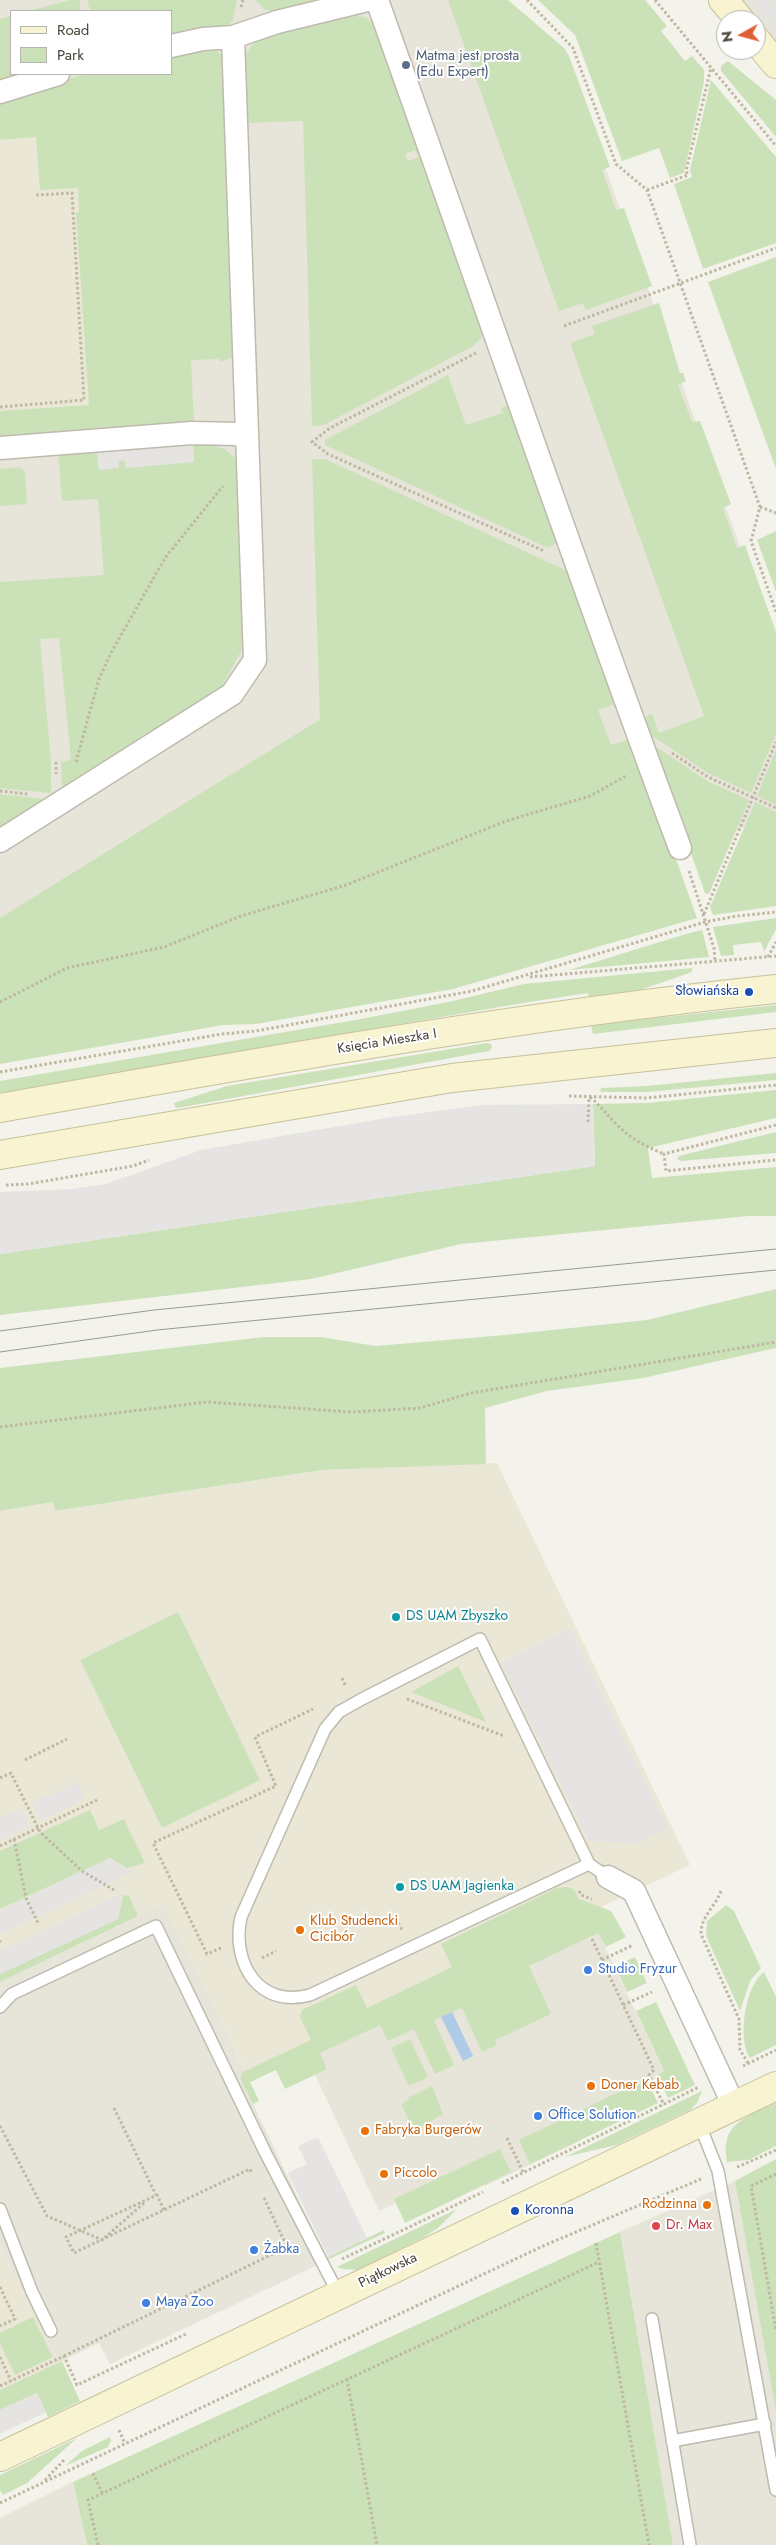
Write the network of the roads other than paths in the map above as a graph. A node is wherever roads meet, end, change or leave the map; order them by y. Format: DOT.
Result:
graph roads {
  1 [pos="366,0"];
  2 [pos="377,0"];
  3 [pos="723,0"];
  4 [pos="732,10"];
  5 [pos="233,37"];
  6 [pos="172,46"];
  7 [pos="766,52"];
  8 [pos="776,64"];
  9 [pos="55,75"];
  10 [pos="0,92"];
  11 [pos="246,446"];
  12 [pos="0,448"];
  13 [pos="0,841"];
  14 [pos="680,848"];
  15 [pos="776,989"];
  16 [pos="776,1043"];
  17 [pos="0,1108"];
  18 [pos="0,1155"];
  19 [pos="589,1864"];
  20 [pos="608,1877"];
  21 [pos="0,2007"];
  22 [pos="776,2086"];
  23 [pos="734,2106"];
  24 [pos="699,2123"];
  25 [pos="0,2209"];
  26 [pos="339,2295"];
  27 [pos="652,2319"];
  28 [pos="51,2331"];
  29 [pos="765,2424"];
  30 [pos="672,2441"];
  31 [pos="0,2457"];
  32 [pos="776,2490"];
  33 [pos="690,2545"];
  1 -- 5 [label="street"];
  2 -- 14 [label="street"];
  3 -- 4 [label="street"];
  5 -- 6 [label="street"];
  5 -- 11 [label="street"];
  7 -- 8 [label="street"];
  9 -- 10 [label="street"];
  11 -- 12 [label="street"];
  11 -- 13 [label="street"];
  15 -- 17 [label="street, Księcia Mieszka I"];
  16 -- 18 [label="street"];
  19 -- 19 [label="lane"];
  19 -- 20 [label="lane"];
  20 -- 23 [label="street"];
  21 -- 26 [label="lane"];
  22 -- 23 [label="street, Piątkowska"];
  23 -- 24 [label="street, Piątkowska"];
  24 -- 26 [label="street, Piątkowska"];
  24 -- 29 [label="lane"];
  25 -- 28 [label="lane"];
  26 -- 31 [label="street, Piątkowska"];
  27 -- 30 [label="lane"];
  29 -- 30 [label="lane"];
  29 -- 32 [label="lane"];
  30 -- 33 [label="lane"];
}
